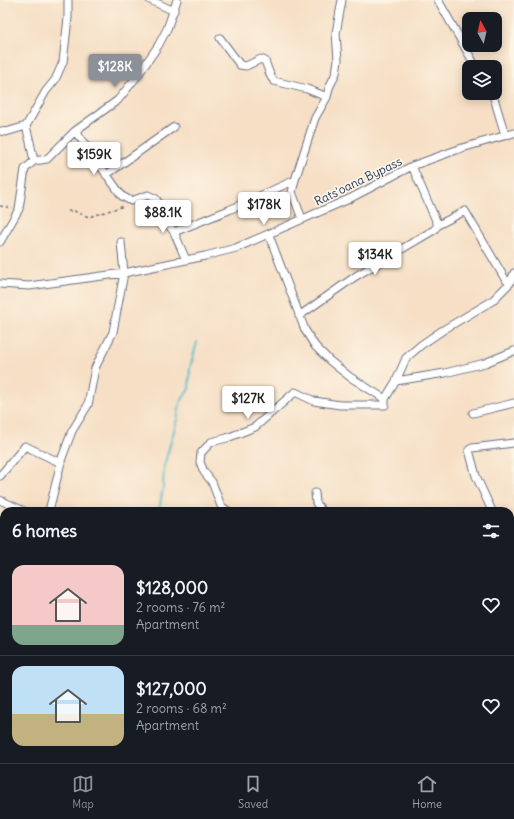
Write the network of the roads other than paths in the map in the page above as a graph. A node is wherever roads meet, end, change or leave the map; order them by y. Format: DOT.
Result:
graph roads {
  1 [pos="68,0"];
  2 [pos="150,0"];
  3 [pos="177,0"];
  4 [pos="342,0"];
  5 [pos="438,0"];
  6 [pos="174,11"];
  7 [pos="220,38"];
  8 [pos="472,60"];
  9 [pos="327,97"];
  10 [pos="495,100"];
  11 [pos="26,126"];
  12 [pos="174,127"];
  13 [pos="0,131"];
  14 [pos="75,131"];
  15 [pos="514,134"];
  16 [pos="505,135"];
  17 [pos="34,161"];
  18 [pos="412,166"];
  19 [pos="106,175"];
  20 [pos="295,180"];
  21 [pos="302,219"];
  22 [pos="438,225"];
  23 [pos="174,232"];
  24 [pos="268,235"];
  25 [pos="0,242"];
  26 [pos="120,242"];
  27 [pos="186,260"];
  28 [pos="124,273"];
  29 [pos="514,273"];
  30 [pos="510,283"];
  31 [pos="0,284"];
  32 [pos="299,316"];
  33 [pos="514,351"];
  34 [pos="396,381"];
  35 [pos="385,398"];
  36 [pos="514,403"];
  37 [pos="473,413"];
  38 [pos="514,443"];
  39 [pos="61,463"];
  40 [pos="0,476"];
  41 [pos="315,493"];
  42 [pos="0,500"];
  43 [pos="15,507"];
  44 [pos="51,507"];
  45 [pos="222,507"];
  46 [pos="319,507"];
  47 [pos="490,507"];
  1 -- 11 [label="street"];
  2 -- 6 [label="street"];
  3 -- 6 [label="street"];
  4 -- 9 [label="street"];
  5 -- 8 [label="street"];
  6 -- 14 [label="street"];
  7 -- 9 [label="street"];
  9 -- 20 [label="street"];
  10 -- 16 [label="street"];
  11 -- 13 [label="street"];
  11 -- 17 [label="street"];
  12 -- 19 [label="street"];
  14 -- 17 [label="street"];
  14 -- 19 [label="street"];
  15 -- 16 [label="street, Rats'oana Bypass"];
  16 -- 18 [label="street, Rats'oana Bypass"];
  17 -- 25 [label="street"];
  18 -- 21 [label="street, Rats'oana Bypass"];
  18 -- 22 [label="street"];
  19 -- 23 [label="street"];
  20 -- 21 [label="street"];
  20 -- 23 [label="street"];
  21 -- 24 [label="street, Rats'oana Bypass"];
  22 -- 30 [label="street"];
  22 -- 32 [label="street"];
  23 -- 27 [label="street"];
  24 -- 27 [label="street, Rats'oana Bypass"];
  24 -- 32 [label="street"];
  26 -- 28 [label="street"];
  27 -- 28 [label="street, Rats'oana Bypass"];
  28 -- 31 [label="street, Rats'oana Bypass"];
  28 -- 39 [label="street"];
  29 -- 30 [label="street"];
  30 -- 34 [label="street"];
  32 -- 35 [label="street"];
  33 -- 34 [label="street"];
  34 -- 35 [label="street"];
  35 -- 45 [label="street"];
  36 -- 37 [label="street"];
  38 -- 47 [label="street"];
  39 -- 40 [label="street"];
  39 -- 44 [label="street"];
  41 -- 46 [label="street"];
  42 -- 43 [label="street"];
}
